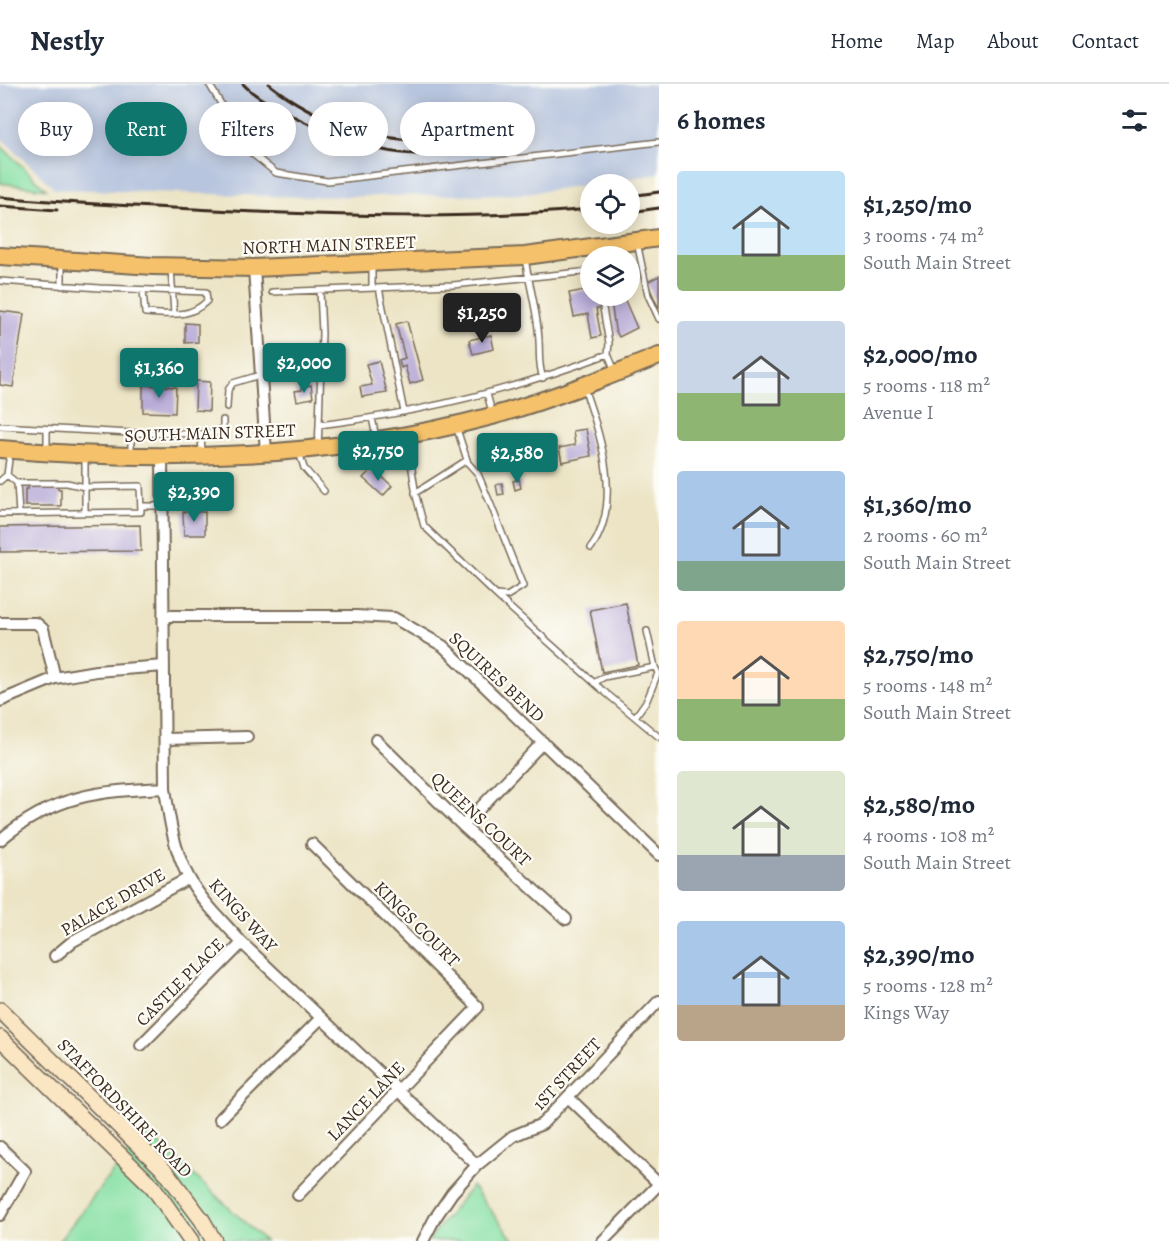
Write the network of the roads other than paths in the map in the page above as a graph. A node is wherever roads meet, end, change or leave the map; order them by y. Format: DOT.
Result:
graph roads {
  1 [pos="209,84"];
  2 [pos="659,142"];
  3 [pos="659,238"];
  4 [pos="637,241"];
  5 [pos="0,256"];
  6 [pos="525,256"];
  7 [pos="62,261"];
  8 [pos="372,264"];
  9 [pos="171,266"];
  10 [pos="254,268"];
  11 [pos="580,272"];
  12 [pos="528,278"];
  13 [pos="0,281"];
  14 [pos="62,286"];
  15 [pos="372,288"];
  16 [pos="379,288"];
  17 [pos="143,290"];
  18 [pos="172,291"];
  19 [pos="320,291"];
  20 [pos="272,292"];
  21 [pos="603,308"];
  22 [pos="174,314"];
  23 [pos="659,319"];
  24 [pos="608,354"];
  25 [pos="659,356"];
  26 [pos="616,374"];
  27 [pos="262,375"];
  28 [pos="543,378"];
  29 [pos="584,387"];
  30 [pos="487,394"];
  31 [pos="227,406"];
  32 [pos="404,412"];
  33 [pos="493,415"];
  34 [pos="372,418"];
  35 [pos="223,420"];
  36 [pos="455,424"];
  37 [pos="319,425"];
  38 [pos="0,426"];
  39 [pos="47,429"];
  40 [pos="131,433"];
  41 [pos="201,434"];
  42 [pos="406,435"];
  43 [pos="376,441"];
  44 [pos="318,448"];
  45 [pos="5,449"];
  46 [pos="298,450"];
  47 [pos="47,453"];
  48 [pos="266,453"];
  49 [pos="85,455"];
  50 [pos="131,456"];
  51 [pos="162,457"];
  52 [pos="202,457"];
  53 [pos="467,460"];
  54 [pos="7,475"];
  55 [pos="0,481"];
  56 [pos="17,483"];
  57 [pos="85,487"];
  58 [pos="324,491"];
  59 [pos="416,493"];
  60 [pos="141,506"];
  61 [pos="162,506"];
  62 [pos="85,512"];
  63 [pos="0,514"];
  64 [pos="19,514"];
  65 [pos="591,548"];
  66 [pos="496,594"];
  67 [pos="163,616"];
  68 [pos="0,623"];
  69 [pos="646,631"];
  70 [pos="164,666"];
  71 [pos="655,667"];
  72 [pos="55,678"];
  73 [pos="594,683"];
  74 [pos="0,701"];
  75 [pos="635,717"];
  76 [pos="247,737"];
  77 [pos="659,737"];
  78 [pos="165,739"];
  79 [pos="376,740"];
  80 [pos="543,742"];
  81 [pos="165,788"];
  82 [pos="463,826"];
  83 [pos="0,840"];
  84 [pos="312,844"];
  85 [pos="659,855"];
  86 [pos="189,878"];
  87 [pos="566,919"];
  88 [pos="242,943"];
  89 [pos="56,956"];
  90 [pos="659,1001"];
  91 [pos="0,1010"];
  92 [pos="655,1013"];
  93 [pos="321,1018"];
  94 [pos="457,1030"];
  95 [pos="0,1038"];
  96 [pos="141,1045"];
  97 [pos="399,1091"];
  98 [pos="568,1096"];
  99 [pos="220,1119"];
  100 [pos="132,1137"];
  101 [pos="0,1147"];
  102 [pos="117,1152"];
  103 [pos="477,1165"];
  104 [pos="298,1195"];
  105 [pos="0,1215"];
  106 [pos="191,1241"];
  107 [pos="214,1241"];
  108 [pos="423,1241"];
  109 [pos="603,1241"];
  1 -- 2 [label="lane"];
  3 -- 4 [label="highway, NORTH MAIN STREET"];
  4 -- 6 [label="highway, NORTH MAIN STREET"];
  4 -- 23 [label="lane"];
  5 -- 7 [label="highway, NORTH MAIN STREET"];
  6 -- 8 [label="highway, NORTH MAIN STREET"];
  6 -- 12 [label="lane"];
  7 -- 9 [label="highway, NORTH MAIN STREET"];
  7 -- 14 [label="lane"];
  8 -- 10 [label="highway, NORTH MAIN STREET"];
  8 -- 15 [label="lane"];
  9 -- 10 [label="highway, NORTH MAIN STREET"];
  9 -- 18 [label="lane"];
  10 -- 27 [label="street"];
  11 -- 12 [label="lane"];
  12 -- 16 [label="lane"];
  12 -- 28 [label="lane"];
  13 -- 14 [label="lane"];
  14 -- 17 [label="lane"];
  15 -- 16 [label="lane"];
  15 -- 19 [label="lane"];
  16 -- 32 [label="lane"];
  17 -- 18 [label="lane"];
  17 -- 22 [label="lane"];
  18 -- 22 [label="lane"];
  18 -- 22 [label="lane"];
  19 -- 20 [label="lane"];
  19 -- 37 [label="lane"];
  21 -- 24 [label="lane"];
  24 -- 26 [label="lane"];
  24 -- 28 [label="lane"];
  25 -- 26 [label="highway, SOUTH MAIN STREET"];
  26 -- 29 [label="highway, SOUTH MAIN STREET"];
  27 -- 31 [label="lane"];
  27 -- 48 [label="street"];
  28 -- 30 [label="lane"];
  29 -- 33 [label="highway, SOUTH MAIN STREET"];
  29 -- 65 [label="lane"];
  30 -- 32 [label="lane"];
  30 -- 33 [label="lane"];
  32 -- 34 [label="lane"];
  33 -- 36 [label="highway, SOUTH MAIN STREET"];
  34 -- 37 [label="lane"];
  34 -- 43 [label="lane"];
  35 -- 41 [label="lane"];
  36 -- 42 [label="highway, SOUTH MAIN STREET"];
  36 -- 53 [label="lane"];
  37 -- 44 [label="lane"];
  38 -- 39 [label="lane"];
  39 -- 40 [label="lane"];
  39 -- 47 [label="lane"];
  40 -- 41 [label="lane"];
  40 -- 50 [label="lane"];
  41 -- 52 [label="lane"];
  42 -- 43 [label="highway, SOUTH MAIN STREET"];
  42 -- 59 [label="lane"];
  43 -- 44 [label="highway, SOUTH MAIN STREET"];
  44 -- 46 [label="highway, SOUTH MAIN STREET"];
  45 -- 47 [label="highway, SOUTH MAIN STREET"];
  45 -- 54 [label="lane"];
  46 -- 48 [label="highway, SOUTH MAIN STREET"];
  46 -- 58 [label="lane"];
  47 -- 49 [label="highway, SOUTH MAIN STREET"];
  48 -- 52 [label="highway, SOUTH MAIN STREET"];
  49 -- 50 [label="highway, SOUTH MAIN STREET"];
  49 -- 57 [label="lane"];
  50 -- 51 [label="highway, SOUTH MAIN STREET"];
  51 -- 52 [label="highway, SOUTH MAIN STREET"];
  51 -- 61 [label="street, KINGS WAY"];
  53 -- 59 [label="lane"];
  53 -- 66 [label="lane"];
  54 -- 55 [label="lane"];
  54 -- 56 [label="lane"];
  56 -- 57 [label="lane"];
  56 -- 64 [label="lane"];
  57 -- 60 [label="lane"];
  57 -- 62 [label="lane"];
  59 -- 66 [label="lane"];
  60 -- 61 [label="lane"];
  60 -- 62 [label="lane"];
  61 -- 67 [label="street, KINGS WAY"];
  62 -- 64 [label="lane"];
  63 -- 64 [label="lane"];
  66 -- 73 [label="lane"];
  67 -- 70 [label="street, KINGS WAY"];
  67 -- 80 [label="street, SQUIRES BEND"];
  68 -- 72 [label="street"];
  69 -- 71 [label="lane"];
  70 -- 72 [label="street"];
  70 -- 78 [label="street, KINGS WAY"];
  71 -- 73 [label="lane"];
  71 -- 75 [label="lane"];
  72 -- 74 [label="street"];
  73 -- 75 [label="lane"];
  75 -- 77 [label="lane"];
  76 -- 78 [label="street"];
  78 -- 81 [label="street, KINGS WAY"];
  79 -- 82 [label="street, QUEENS COURT"];
  80 -- 82 [label="street"];
  80 -- 85 [label="street, SQUIRES BEND"];
  81 -- 83 [label="street"];
  81 -- 86 [label="street, KINGS WAY"];
  82 -- 87 [label="street, QUEENS COURT"];
  84 -- 94 [label="street, KINGS COURT"];
  86 -- 88 [label="street, KINGS WAY"];
  86 -- 89 [label="street, PALACE DRIVE"];
  88 -- 93 [label="street, KINGS WAY"];
  88 -- 96 [label="street, CASTLE PLACE"];
  90 -- 92 [label="street, 1ST STREET"];
  91 -- 100 [label="main road, STAFFORDSHIRE ROAD"];
  92 -- 98 [label="street, 1ST STREET"];
  93 -- 97 [label="street, KINGS WAY"];
  93 -- 99 [label="street"];
  94 -- 97 [label="street, LANCE LANE"];
  95 -- 102 [label="main road, STAFFORDSHIRE ROAD"];
  97 -- 103 [label="street, KINGS WAY"];
  97 -- 104 [label="street, LANCE LANE"];
  98 -- 103 [label="street, 1ST STREET"];
  98 -- 109 [label="street"];
  100 -- 102 [label="lane"];
  100 -- 107 [label="main road, STAFFORDSHIRE ROAD"];
  101 -- 105 [label="street"];
  102 -- 106 [label="main road, STAFFORDSHIRE ROAD"];
  103 -- 108 [label="street, 1ST STREET"];
}
